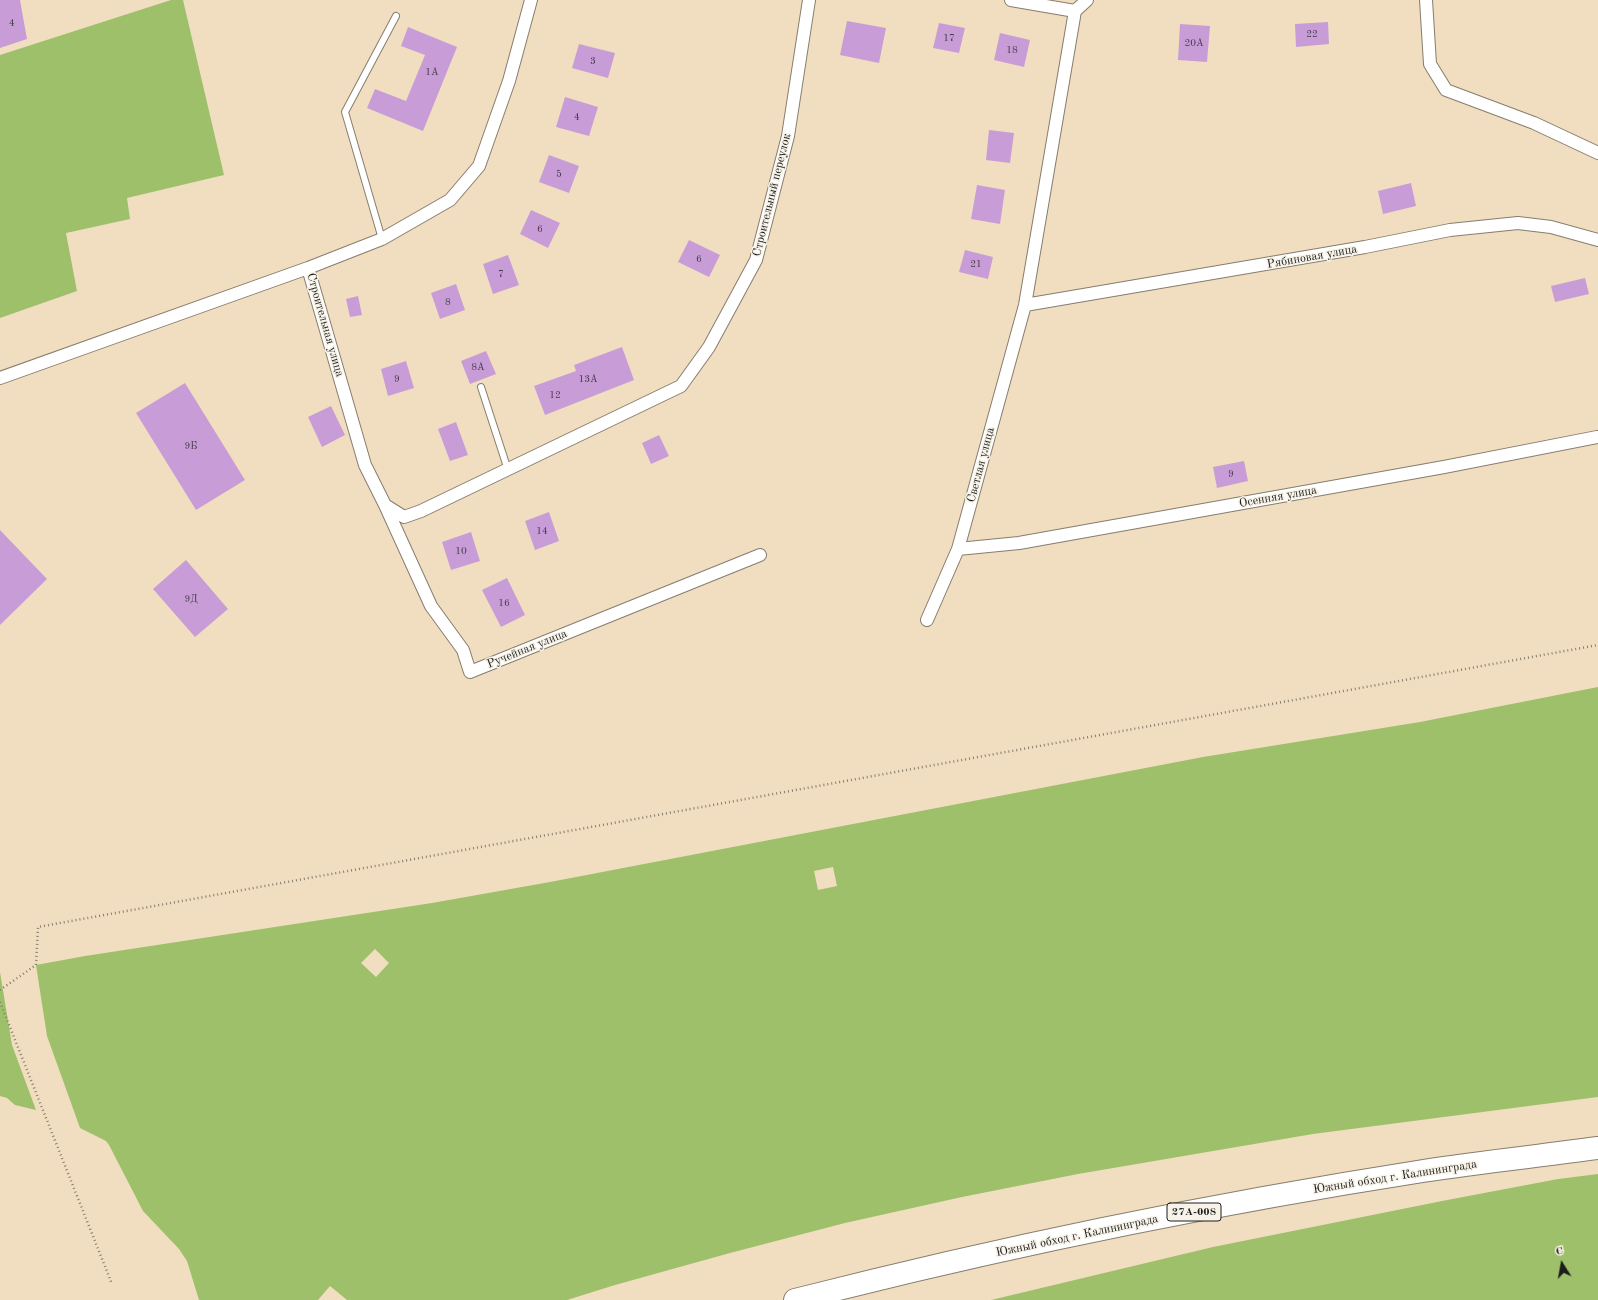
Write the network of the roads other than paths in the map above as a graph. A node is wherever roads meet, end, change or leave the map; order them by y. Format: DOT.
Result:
graph roads {
  1 [pos="532,0"];
  2 [pos="809,0"];
  3 [pos="1011,0"];
  4 [pos="1087,0"];
  5 [pos="1426,0"];
  6 [pos="1075,11"];
  7 [pos="396,16"];
  8 [pos="1598,153"];
  9 [pos="382,239"];
  10 [pos="1598,240"];
  11 [pos="308,268"];
  12 [pos="1025,305"];
  13 [pos="0,378"];
  14 [pos="481,387"];
  15 [pos="1597,437"];
  16 [pos="508,470"];
  17 [pos="385,505"];
  18 [pos="958,549"];
  19 [pos="760,555"];
  20 [pos="927,620"];
  21 [pos="1598,1148"];
  22 [pos="795,1300"];
  1 -- 9 [label="street, Строительная улица"];
  2 -- 16 [label="street, Строительный переулок"];
  3 -- 6 [label="street"];
  4 -- 6 [label="street"];
  5 -- 8 [label="street"];
  6 -- 12 [label="street, Светлая улица"];
  7 -- 9 [label="lane"];
  9 -- 11 [label="street, Строительная улица"];
  10 -- 12 [label="street, Рябиновая улица"];
  11 -- 13 [label="street"];
  11 -- 17 [label="street, Строительная улица"];
  12 -- 18 [label="street, Светлая улица"];
  14 -- 16 [label="lane"];
  15 -- 18 [label="street, Осенняя улица"];
  16 -- 17 [label="street"];
  17 -- 19 [label="street, Ручейная улица"];
  18 -- 20 [label="street, Светлая улица"];
  21 -- 22 [label="highway, Южный обход г. Калининграда / 27А-008"];
}
